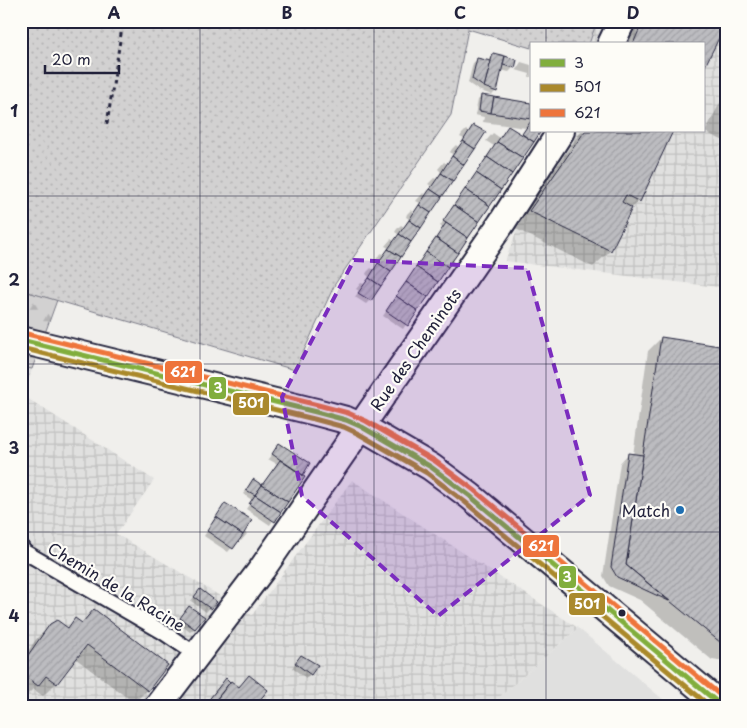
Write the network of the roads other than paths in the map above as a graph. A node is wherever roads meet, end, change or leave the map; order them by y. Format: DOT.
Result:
graph roads {
  1 [pos="622,21"];
  2 [pos="611,42"];
  3 [pos="560,132"];
  4 [pos="21,340"];
  5 [pos="362,426"];
  6 [pos="22,549"];
  7 [pos="197,655"];
  8 [pos="157,707"];
  9 [pos="723,707"];
  1 -- 2 [label="street"];
  3 -- 5 [label="street, Rue des Cheminots"];
  4 -- 5 [label="street"];
  5 -- 7 [label="street, Rue des Cheminots"];
  5 -- 9 [label="street"];
  6 -- 7 [label="lane, Chemin de la Racine"];
  7 -- 8 [label="street, Rue des Cheminots"];
}
